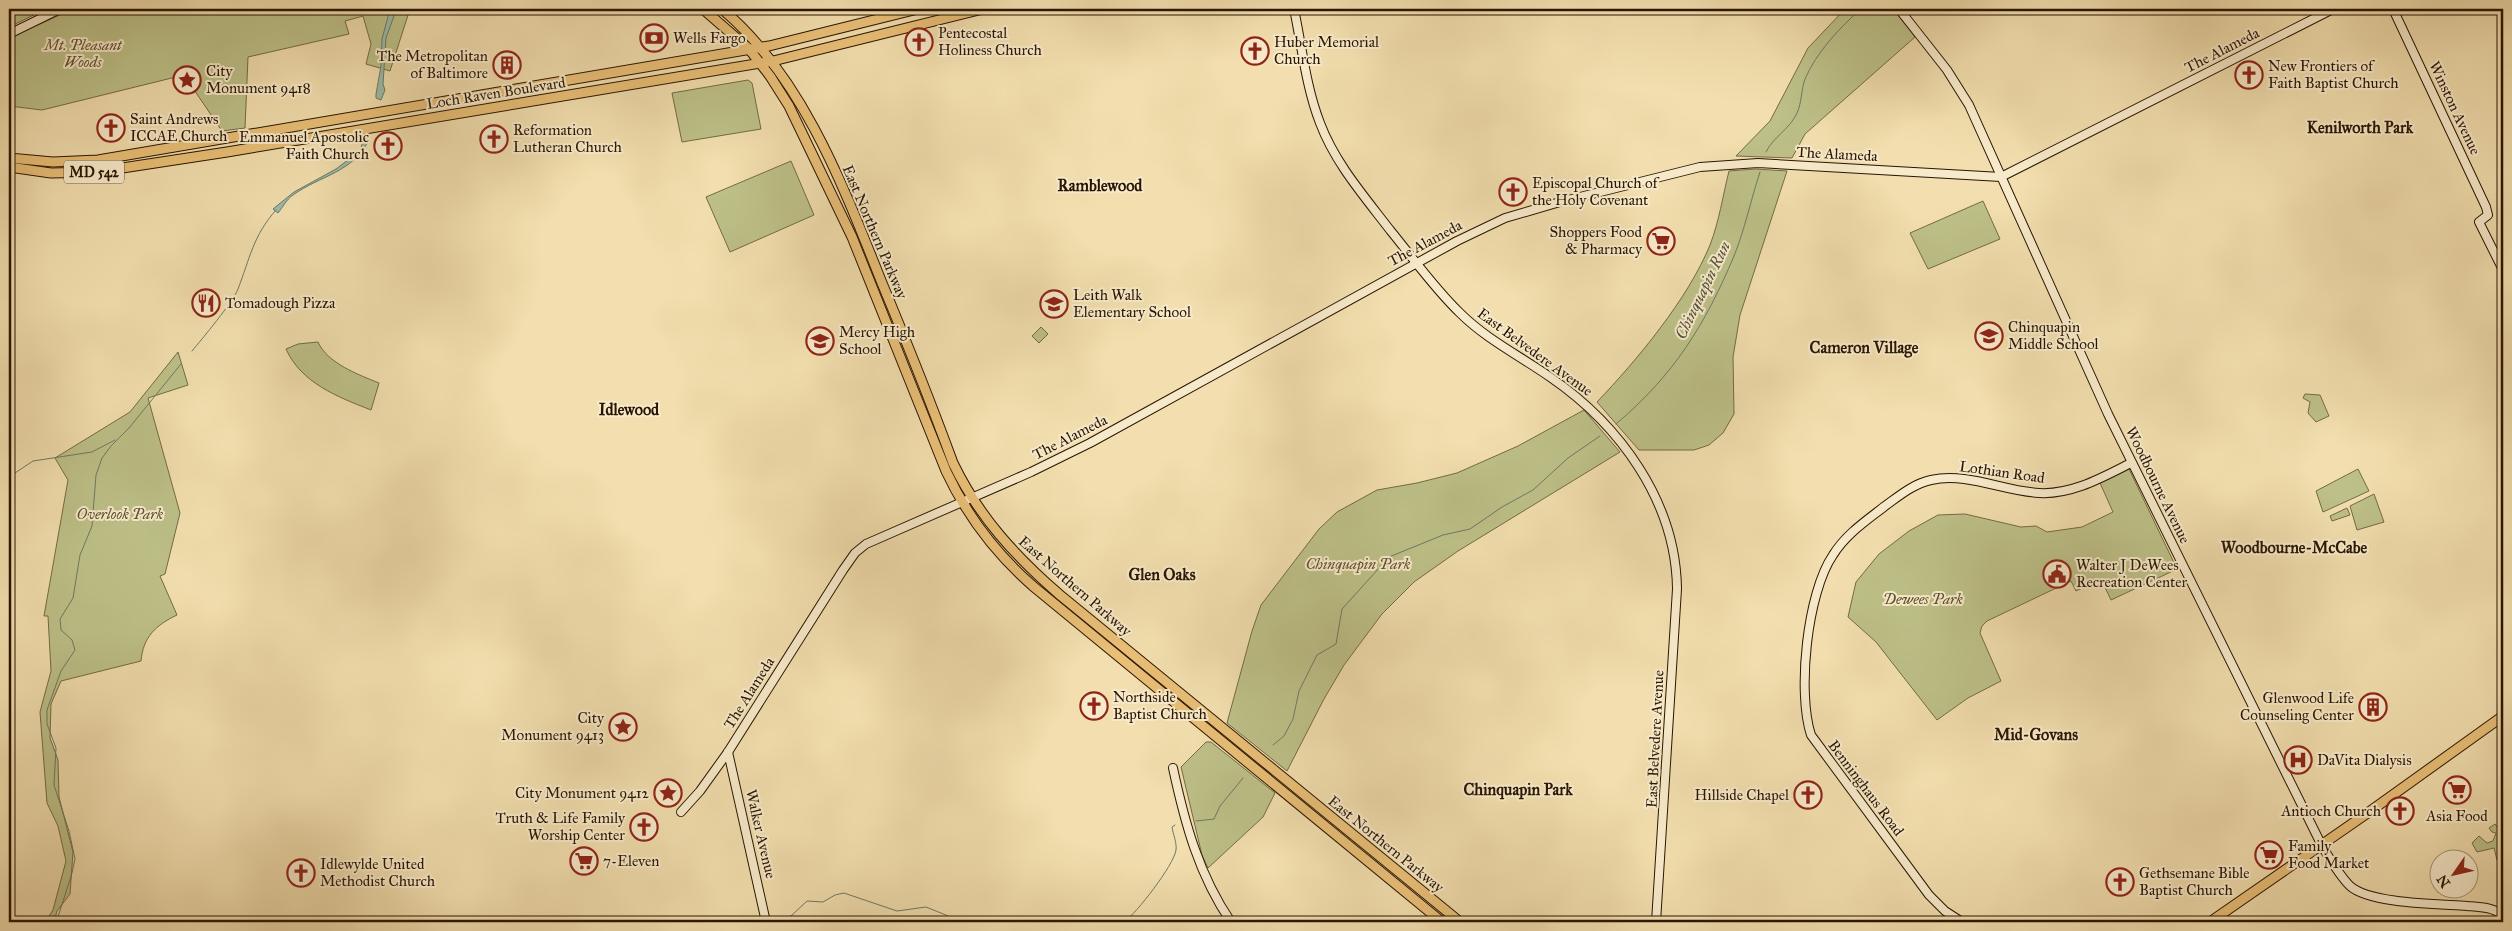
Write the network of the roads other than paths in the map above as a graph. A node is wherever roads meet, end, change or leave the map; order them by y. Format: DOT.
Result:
graph roads {
  1 [pos="60,9"];
  2 [pos="703,9"];
  3 [pos="722,9"];
  4 [pos="918,9"];
  5 [pos="983,9"];
  6 [pos="1294,9"];
  7 [pos="1899,9"];
  8 [pos="2333,9"];
  9 [pos="2393,9"];
  10 [pos="9,34"];
  11 [pos="761,47"];
  12 [pos="749,49"];
  13 [pos="773,60"];
  14 [pos="760,62"];
  15 [pos="164,148"];
  16 [pos="9,158"];
  17 [pos="169,161"];
  18 [pos="53,162"];
  19 [pos="9,163"];
  20 [pos="9,167"];
  21 [pos="2001,177"];
  22 [pos="1417,263"];
  23 [pos="2503,270"];
  24 [pos="2131,463"];
  25 [pos="972,498"];
  26 [pos="962,502"];
  27 [pos="1808,644"];
  28 [pos="2503,716"];
  29 [pos="728,752"];
  30 [pos="1173,768"];
  31 [pos="683,810"];
  32 [pos="2322,846"];
  33 [pos="2503,916"];
  34 [pos="766,922"];
  35 [pos="1231,922"];
  36 [pos="1442,922"];
  37 [pos="1460,922"];
  38 [pos="1656,922"];
  39 [pos="1962,922"];
  40 [pos="2210,922"];
  1 -- 10 [label="street"];
  2 -- 12 [label="main road, East Northern Parkway"];
  3 -- 11 [label="main road, East Northern Parkway"];
  4 -- 11 [label="main road, Loch Raven Boulevard"];
  5 -- 13 [label="main road, Loch Raven Boulevard"];
  6 -- 22 [label="street, East Belvedere Avenue"];
  7 -- 21 [label="street, Woodbourne Avenue"];
  8 -- 21 [label="street, The Alameda"];
  9 -- 23 [label="street, Winston Avenue"];
  11 -- 12 [label="main road, Loch Raven Boulevard"];
  11 -- 13 [label="main road, East Northern Parkway"];
  12 -- 14 [label="main road, East Northern Parkway"];
  12 -- 15 [label="main road, Loch Raven Boulevard / MD 542"];
  13 -- 14 [label="main road, Loch Raven Boulevard"];
  13 -- 25 [label="main road, East Northern Parkway"];
  14 -- 17 [label="main road, Loch Raven Boulevard / MD 542"];
  14 -- 26 [label="main road, East Northern Parkway"];
  15 -- 17 [label="main road"];
  15 -- 18 [label="main road, Loch Raven Boulevard / MD 542"];
  16 -- 18 [label="main road, Loch Raven Boulevard / MD 542"];
  17 -- 20 [label="main road, Loch Raven Boulevard / MD 542"];
  18 -- 19 [label="main road"];
  21 -- 22 [label="street, The Alameda"];
  21 -- 24 [label="street, Woodbourne Avenue"];
  22 -- 25 [label="street, The Alameda"];
  22 -- 38 [label="street, East Belvedere Avenue"];
  24 -- 27 [label="street, Lothian Road"];
  24 -- 32 [label="street, Woodbourne Avenue"];
  25 -- 26 [label="street, The Alameda"];
  25 -- 37 [label="main road, East Northern Parkway"];
  26 -- 29 [label="street, The Alameda"];
  26 -- 36 [label="main road, East Northern Parkway"];
  27 -- 39 [label="street, Benninghaus Road"];
  28 -- 32 [label="main road"];
  29 -- 31 [label="street, The Alameda"];
  29 -- 34 [label="street, Walker Avenue"];
  30 -- 35 [label="street"];
  32 -- 33 [label="street, Woodbourne Avenue"];
  32 -- 40 [label="main road"];
}
